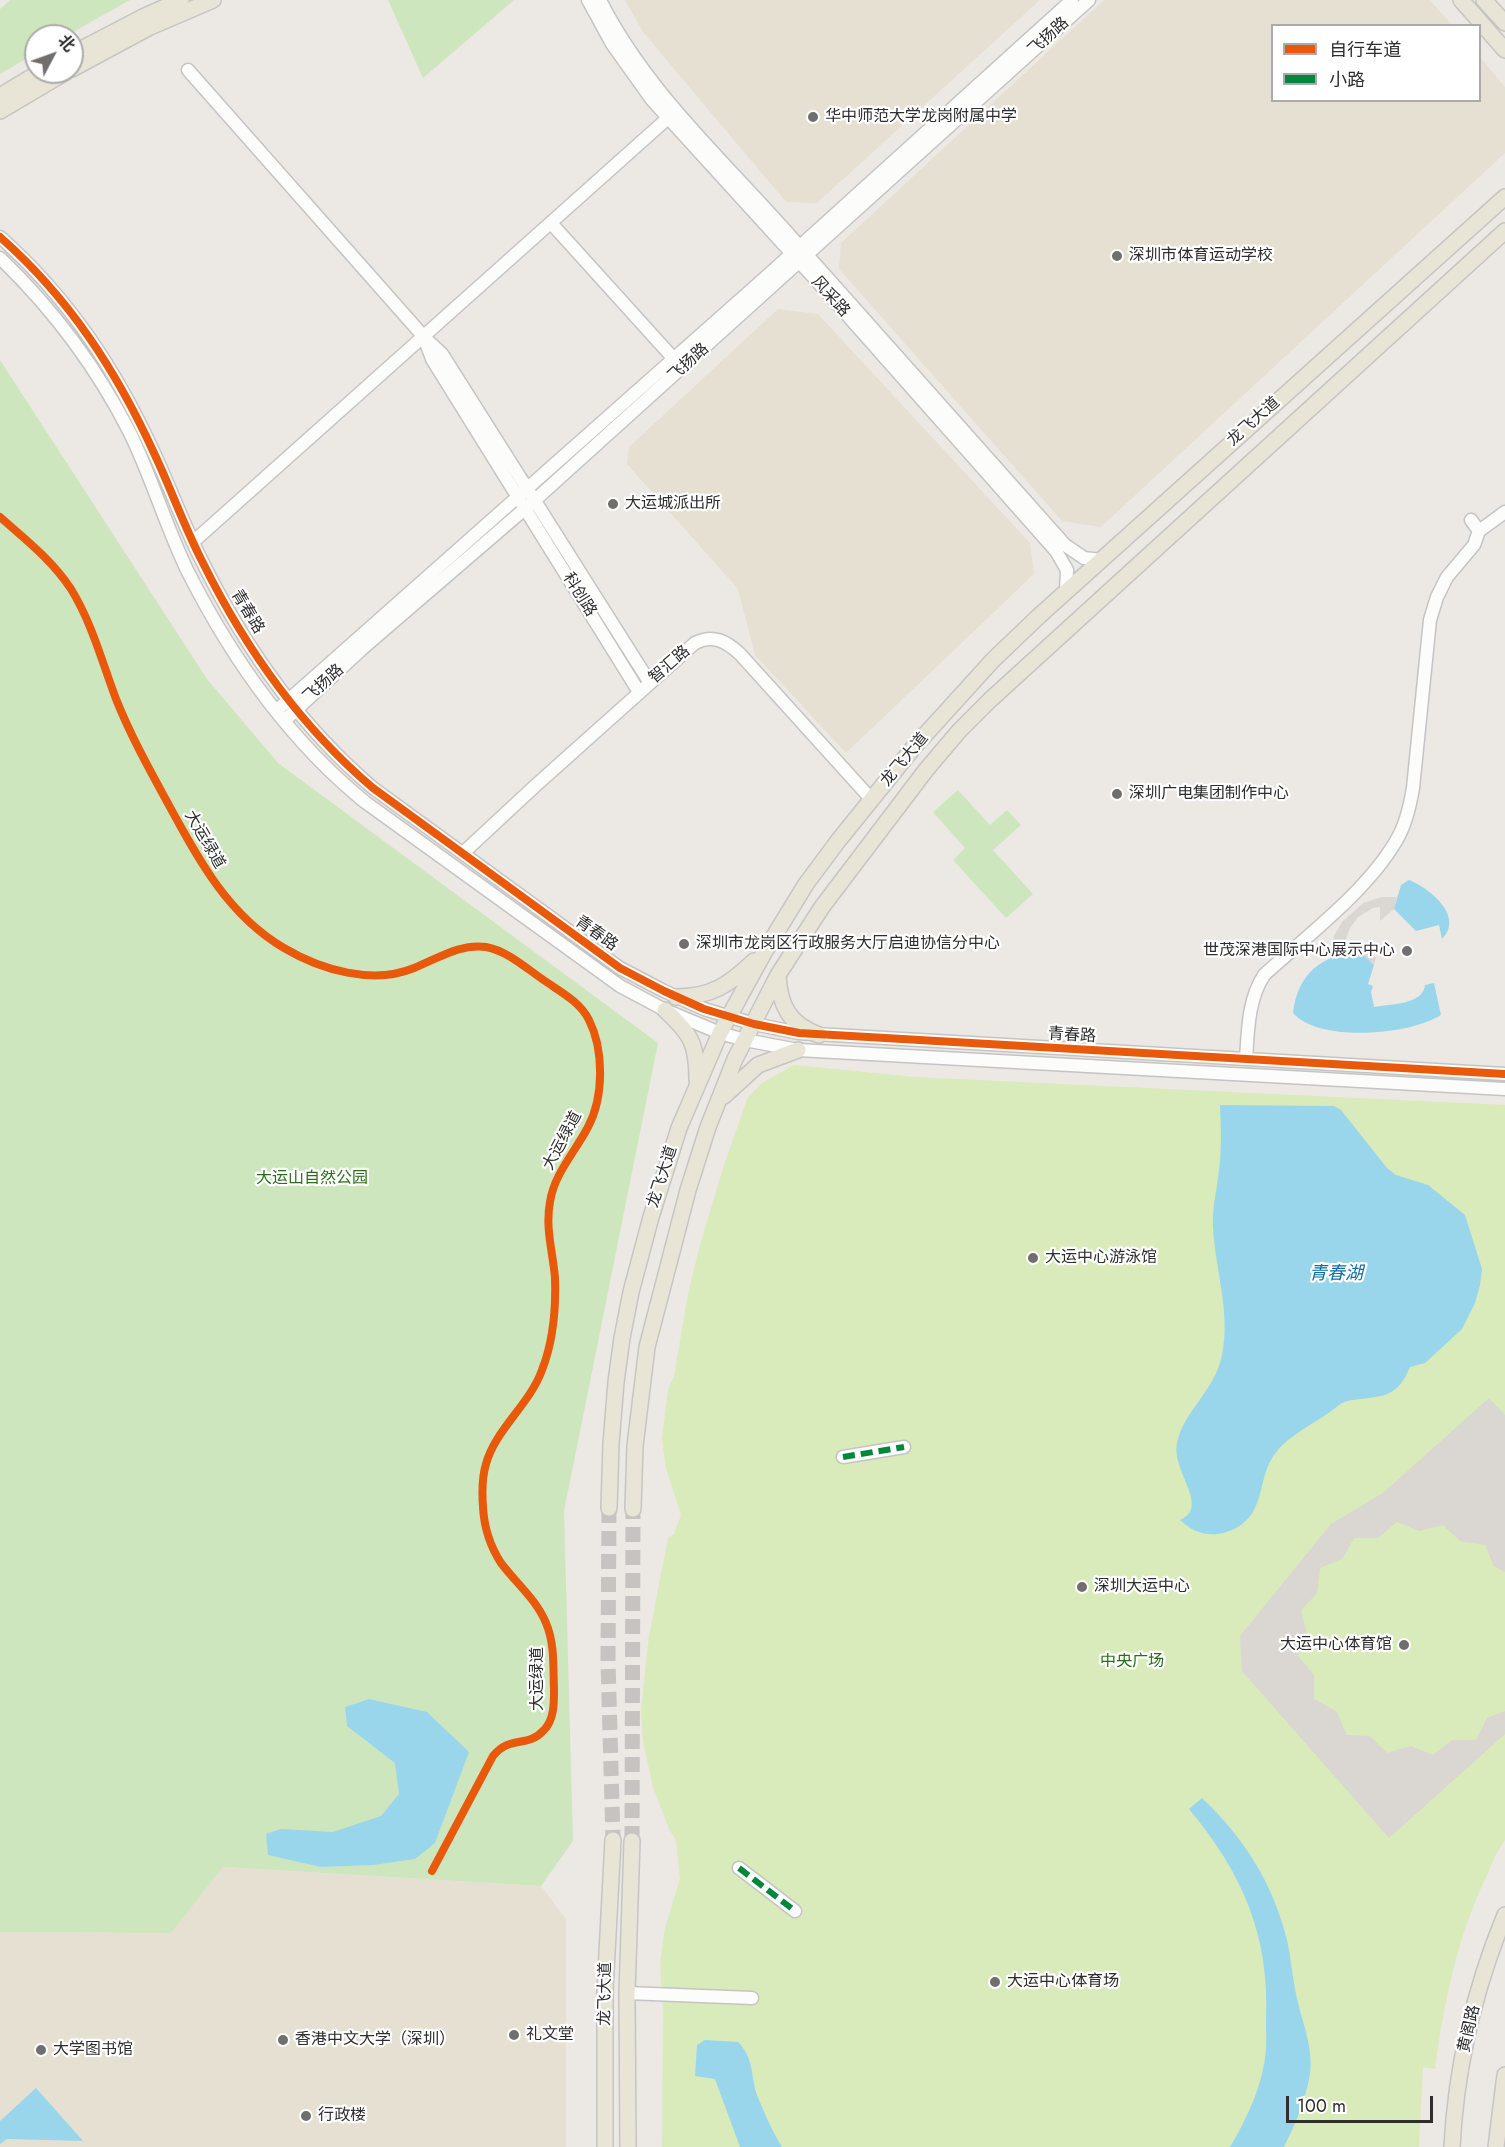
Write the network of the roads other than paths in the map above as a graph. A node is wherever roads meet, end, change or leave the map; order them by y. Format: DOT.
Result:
graph roads {
  1 [pos="181,0"];
  2 [pos="213,0"];
  3 [pos="588,0"];
  4 [pos="600,0"];
  5 [pos="1072,0"];
  6 [pos="1089,0"];
  7 [pos="1461,0"];
  8 [pos="1484,0"];
  9 [pos="1505,23"];
  10 [pos="84,48"];
  11 [pos="1505,50"];
  12 [pos="84,63"];
  13 [pos="188,70"];
  14 [pos="24,82"];
  15 [pos="46,84"];
  16 [pos="0,96"];
  17 [pos="0,111"];
  18 [pos="668,118"];
  19 [pos="1505,197"];
  20 [pos="551,223"];
  21 [pos="1505,231"];
  22 [pos="0,237"];
  23 [pos="800,255"];
  24 [pos="0,258"];
  25 [pos="424,336"];
  26 [pos="674,359"];
  27 [pos="523,493"];
  28 [pos="530,504"];
  29 [pos="1505,512"];
  30 [pos="1471,520"];
  31 [pos="1479,531"];
  32 [pos="193,543"];
  33 [pos="1101,560"];
  34 [pos="1066,592"];
  35 [pos="650,683"];
  36 [pos="639,692"];
  37 [pos="293,704"];
  38 [pos="280,716"];
  39 [pos="872,800"];
  40 [pos="463,853"];
  41 [pos="765,951"];
  42 [pos="778,975"];
  43 [pos="676,997"];
  44 [pos="666,1010"];
  45 [pos="729,1017"];
  46 [pos="754,1024"];
  47 [pos="720,1033"];
  48 [pos="819,1035"];
  49 [pos="745,1040"];
  50 [pos="798,1050"];
  51 [pos="1246,1059"];
  52 [pos="1505,1074"];
  53 [pos="697,1084"];
  54 [pos="1505,1089"];
  55 [pos="717,1103"];
  56 [pos="904,1446"];
  57 [pos="843,1457"];
  58 [pos="609,1508"];
  59 [pos="633,1509"];
  60 [pos="613,1840"];
  61 [pos="632,1841"];
  62 [pos="739,1868"];
  63 [pos="795,1911"];
  64 [pos="1505,1915"];
  65 [pos="627,1993"];
  66 [pos="752,1998"];
  67 [pos="1505,2075"];
  68 [pos="605,2147"];
  69 [pos="628,2147"];
  70 [pos="1452,2147"];
  71 [pos="1496,2147"];
  1 -- 10 [label="main road"];
  2 -- 12 [label="main road"];
  3 -- 18 [label="street, 风采路"];
  4 -- 23 [label="street, 风采路"];
  5 -- 23 [label="street, 飞扬路"];
  6 -- 23 [label="street, 飞扬路"];
  7 -- 11 [label="main road"];
  8 -- 9 [label="main road"];
  13 -- 25 [label="street, 科创路"];
  14 -- 16 [label="main road"];
  15 -- 17 [label="main road"];
  18 -- 20 [label="street"];
  18 -- 23 [label="street, 风采路"];
  19 -- 33 [label="main road, 龙飞大道"];
  20 -- 25 [label="street"];
  20 -- 26 [label="street"];
  21 -- 42 [label="main road, 龙飞大道"];
  22 -- 32 [label="street, 青春路"];
  23 -- 26 [label="street, 飞扬路"];
  23 -- 28 [label="street, 飞扬路"];
  23 -- 33 [label="street, 风采路"];
  23 -- 34 [label="street, 风采路"];
  24 -- 38 [label="street, 青春路"];
  25 -- 27 [label="street, 科创路"];
  25 -- 32 [label="street"];
  26 -- 27 [label="street, 飞扬路"];
  27 -- 28 [label="street, 科创路"];
  27 -- 37 [label="street, 飞扬路"];
  28 -- 35 [label="street"];
  28 -- 36 [label="street, 科创路"];
  28 -- 37 [label="street, 飞扬路"];
  29 -- 31 [label="street"];
  30 -- 31 [label="street"];
  31 -- 51 [label="street"];
  32 -- 37 [label="street, 青春路"];
  33 -- 34 [label="main road, 龙飞大道"];
  34 -- 39 [label="main road, 龙飞大道"];
  35 -- 36 [label="street, 智汇路"];
  35 -- 39 [label="street, 智汇路"];
  36 -- 40 [label="street, 智汇路"];
  37 -- 38 [label="street, 飞扬路"];
  37 -- 40 [label="street, 青春路"];
  38 -- 44 [label="street, 青春路"];
  39 -- 41 [label="main road, 龙飞大道"];
  40 -- 43 [label="street, 青春路"];
  41 -- 43 [label="main road"];
  41 -- 45 [label="main road, 龙飞大道"];
  42 -- 46 [label="main road, 龙飞大道"];
  42 -- 48 [label="main road"];
  43 -- 45 [label="street, 青春路"];
  44 -- 47 [label="street, 青春路"];
  44 -- 53 [label="main road"];
  45 -- 46 [label="street, 青春路"];
  45 -- 47 [label="main road, 龙飞大道"];
  46 -- 48 [label="street, 青春路"];
  46 -- 49 [label="main road, 龙飞大道"];
  47 -- 49 [label="street, 青春路"];
  47 -- 53 [label="main road, 龙飞大道"];
  48 -- 51 [label="street, 青春路"];
  49 -- 50 [label="street, 青春路"];
  49 -- 55 [label="main road, 龙飞大道"];
  50 -- 54 [label="street, 青春路"];
  50 -- 55 [label="main road"];
  51 -- 52 [label="street, 青春路"];
  53 -- 58 [label="main road, 龙飞大道"];
  55 -- 59 [label="main road, 龙飞大道"];
  56 -- 57 [label="street"];
  60 -- 68 [label="main road, 龙飞大道"];
  61 -- 65 [label="main road, 龙飞大道"];
  62 -- 63 [label="street"];
  64 -- 70 [label="main road, 黄阁路"];
  65 -- 66 [label="street"];
  65 -- 69 [label="main road, 龙飞大道"];
  67 -- 71 [label="main road"];
}
